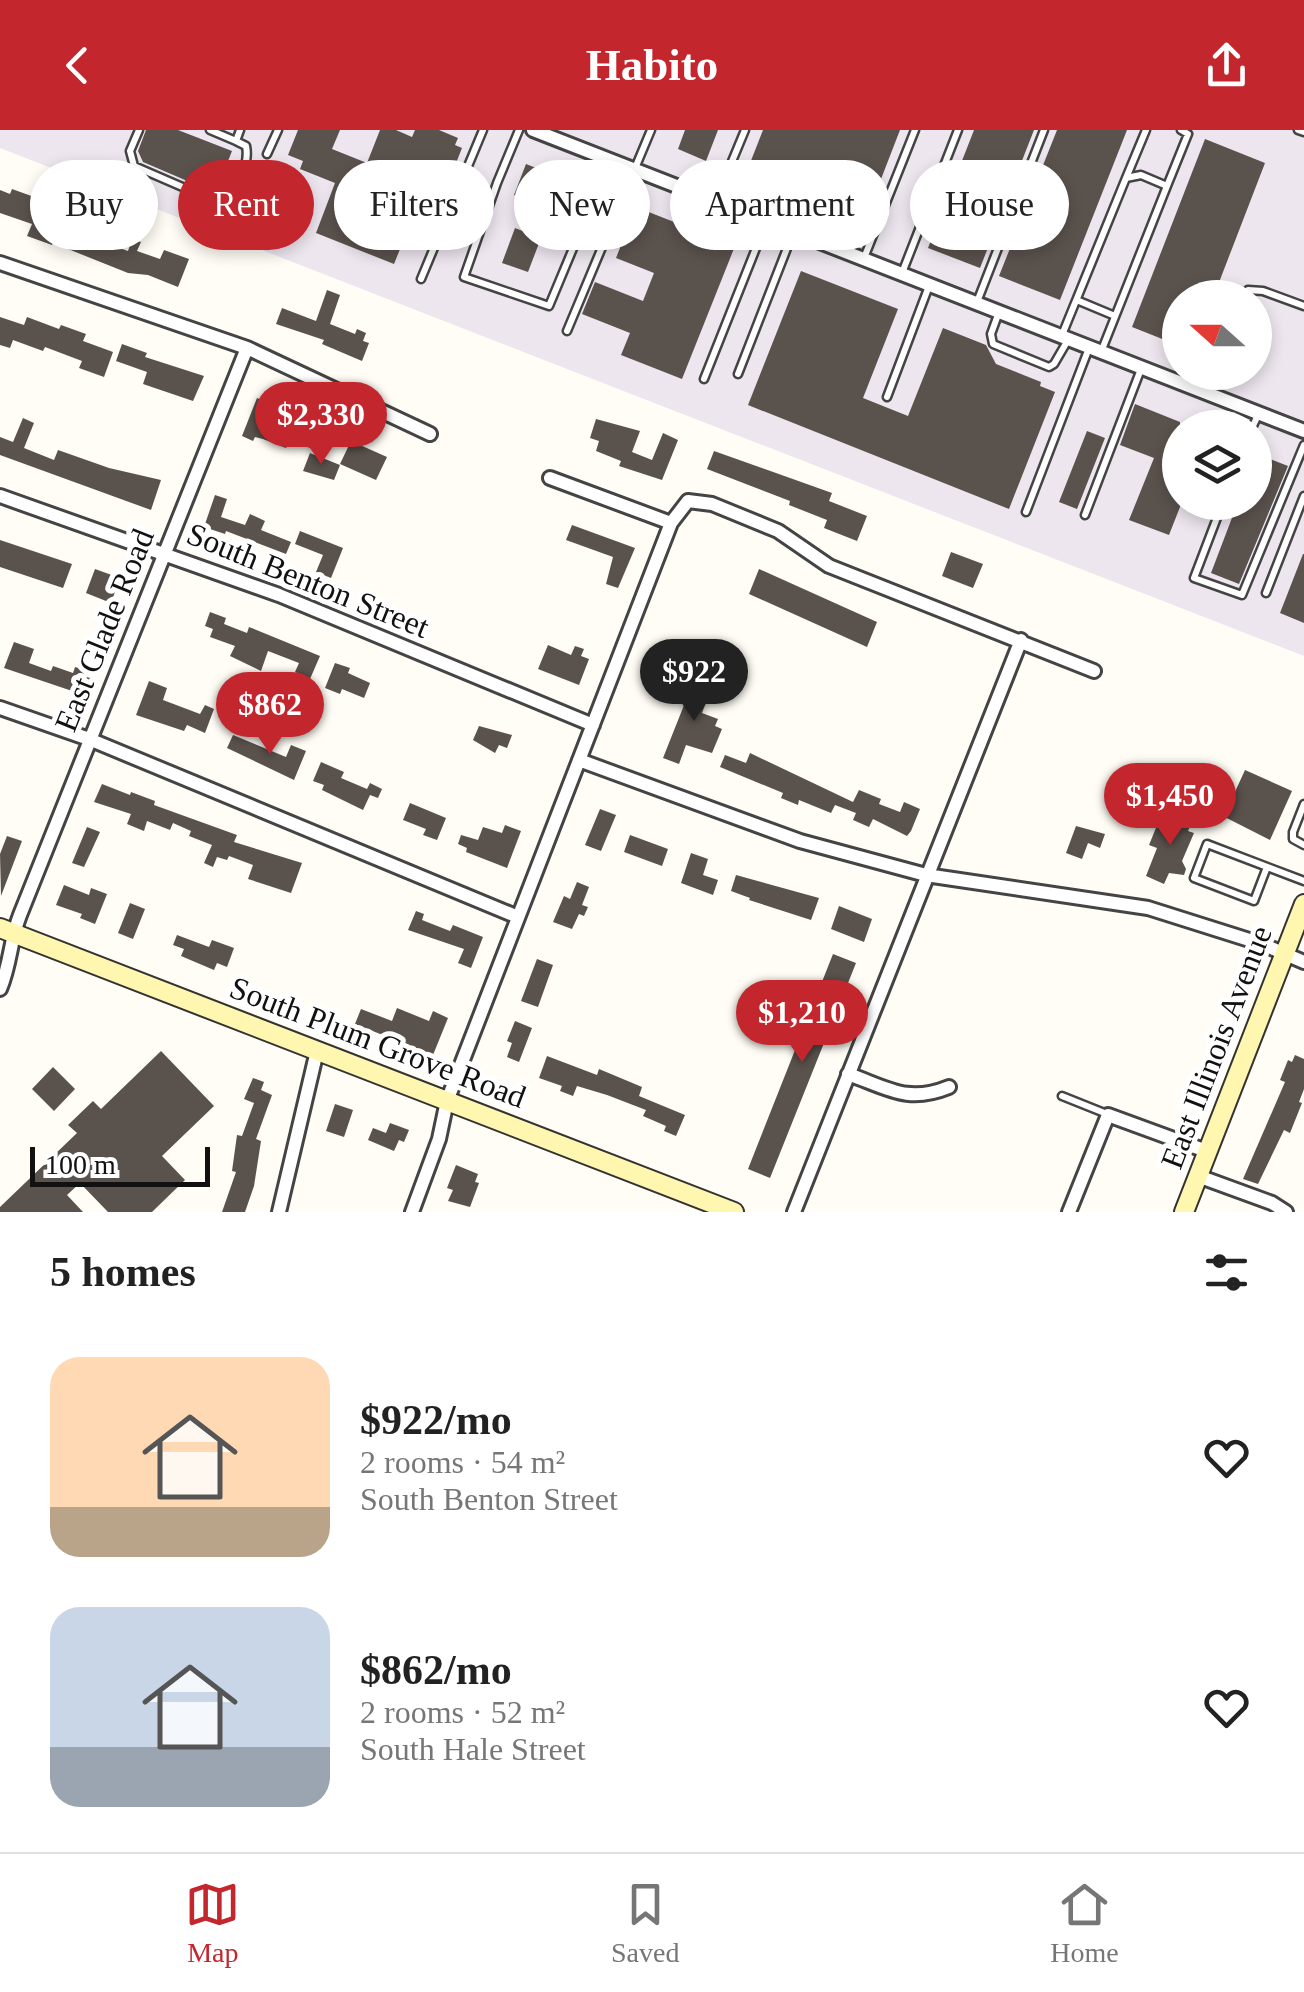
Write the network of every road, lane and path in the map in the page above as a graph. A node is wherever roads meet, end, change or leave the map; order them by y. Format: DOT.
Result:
graph roads {
  1 [pos="139,130"];
  2 [pos="210,130"];
  3 [pos="240,130"];
  4 [pos="278,130"];
  5 [pos="483,130"];
  6 [pos="519,130"];
  7 [pos="533,130"];
  8 [pos="651,130"];
  9 [pos="745,130"];
  10 [pos="915,130"];
  11 [pos="958,130"];
  12 [pos="1044,130"];
  13 [pos="1146,130"];
  14 [pos="1181,130"];
  15 [pos="560,135"];
  16 [pos="236,140"];
  17 [pos="267,154"];
  18 [pos="606,158"];
  19 [pos="611,160"];
  20 [pos="637,160"];
  21 [pos="733,160"];
  22 [pos="1126,178"];
  23 [pos="1167,186"];
  24 [pos="600,250"];
  25 [pos="755,250"];
  26 [pos="786,250"];
  27 [pos="839,250"];
  28 [pos="864,260"];
  29 [pos="0,263"];
  30 [pos="902,274"];
  31 [pos="421,278"];
  32 [pos="930,285"];
  33 [pos="1272,294"];
  34 [pos="1079,301"];
  35 [pos="976,303"];
  36 [pos="1304,306"];
  37 [pos="998,312"];
  38 [pos="1115,316"];
  39 [pos="568,332"];
  40 [pos="1065,338"];
  41 [pos="247,348"];
  42 [pos="1095,350"];
  43 [pos="1142,368"];
  44 [pos="738,374"];
  45 [pos="704,380"];
  46 [pos="1207,390"];
  47 [pos="1206,393"];
  48 [pos="888,397"];
  49 [pos="1250,410"];
  50 [pos="1272,418"];
  51 [pos="1304,431"];
  52 [pos="430,434"];
  53 [pos="1304,445"];
  54 [pos="550,478"];
  55 [pos="0,496"];
  56 [pos="1304,496"];
  57 [pos="1026,512"];
  58 [pos="1085,515"];
  59 [pos="1217,520"];
  60 [pos="671,522"];
  61 [pos="165,553"];
  62 [pos="1266,594"];
  63 [pos="1021,640"];
  64 [pos="1094,671"];
  65 [pos="0,708"];
  66 [pos="593,724"];
  67 [pos="89,739"];
  68 [pos="579,760"];
  69 [pos="1304,804"];
  70 [pos="1304,845"];
  71 [pos="1267,867"];
  72 [pos="926,874"];
  73 [pos="1304,881"];
  74 [pos="1304,904"];
  75 [pos="518,918"];
  76 [pos="7,930"];
  77 [pos="1284,954"];
  78 [pos="1304,962"];
  79 [pos="0,989"];
  80 [pos="317,1051"];
  81 [pos="848,1074"];
  82 [pos="949,1087"];
  83 [pos="1062,1096"];
  84 [pos="447,1101"];
  85 [pos="1108,1115"];
  86 [pos="1209,1152"];
  87 [pos="1198,1176"];
  88 [pos="279,1212"];
  89 [pos="412,1212"];
  90 [pos="734,1212"];
  91 [pos="794,1212"];
  92 [pos="1069,1212"];
  93 [pos="1184,1212"];
  94 [pos="1286,1212"];
  1 -- 16 [label="lane"];
  2 -- 16 [label="lane"];
  3 -- 16 [label="lane"];
  4 -- 17 [label="lane"];
  5 -- 31 [label="lane"];
  6 -- 18 [label="lane"];
  7 -- 15 [label="street"];
  8 -- 20 [label="lane"];
  9 -- 21 [label="lane"];
  10 -- 28 [label="lane"];
  11 -- 30 [label="lane"];
  12 -- 35 [label="lane"];
  13 -- 22 [label="lane"];
  14 -- 23 [label="lane"];
  15 -- 18 [label="street"];
  18 -- 19 [label="street"];
  22 -- 23 [label="lane"];
  22 -- 34 [label="lane"];
  23 -- 38 [label="lane"];
  24 -- 39 [label="lane"];
  25 -- 45 [label="lane"];
  26 -- 44 [label="lane"];
  27 -- 28 [label="street"];
  28 -- 30 [label="street"];
  29 -- 41 [label="street"];
  30 -- 32 [label="street"];
  32 -- 35 [label="street"];
  32 -- 48 [label="lane"];
  33 -- 36 [label="lane"];
  34 -- 38 [label="lane"];
  34 -- 40 [label="lane"];
  35 -- 37 [label="street"];
  37 -- 40 [label="street"];
  37 -- 40 [label="lane"];
  38 -- 42 [label="lane"];
  40 -- 42 [label="street"];
  41 -- 52 [label="street"];
  41 -- 61 [label="street, East Glade Road"];
  42 -- 43 [label="street"];
  42 -- 57 [label="lane"];
  43 -- 47 [label="street"];
  43 -- 58 [label="lane"];
  46 -- 47 [label="lane"];
  47 -- 49 [label="street"];
  50 -- 51 [label="street"];
  53 -- 59 [label="lane"];
  54 -- 60 [label="street"];
  55 -- 61 [label="street, South Benton Street"];
  56 -- 62 [label="lane"];
  60 -- 63 [label="street"];
  60 -- 66 [label="street"];
  61 -- 66 [label="street, South Benton Street"];
  61 -- 67 [label="street, East Glade Road"];
  63 -- 64 [label="street"];
  63 -- 72 [label="street"];
  65 -- 67 [label="street"];
  66 -- 68 [label="street"];
  67 -- 75 [label="street"];
  67 -- 76 [label="street, East Glade Road"];
  68 -- 72 [label="street"];
  68 -- 75 [label="street"];
  69 -- 70 [label="lane"];
  71 -- 71 [label="lane"];
  71 -- 73 [label="lane"];
  72 -- 77 [label="street"];
  72 -- 81 [label="street"];
  74 -- 77 [label="main road, East Illinois Avenue"];
  75 -- 84 [label="street"];
  76 -- 79 [label="street, East Glade Road"];
  76 -- 80 [label="main road, South Plum Grove Road"];
  77 -- 78 [label="street"];
  77 -- 86 [label="main road, East Illinois Avenue"];
  80 -- 84 [label="main road, South Plum Grove Road"];
  80 -- 88 [label="street"];
  81 -- 82 [label="street"];
  81 -- 91 [label="street"];
  83 -- 85 [label="lane"];
  84 -- 89 [label="street"];
  84 -- 90 [label="main road, South Plum Grove Road"];
  85 -- 86 [label="street"];
  85 -- 92 [label="street"];
  86 -- 87 [label="main road, East Illinois Avenue"];
  87 -- 93 [label="main road, East Illinois Avenue"];
  87 -- 94 [label="street"];
}
